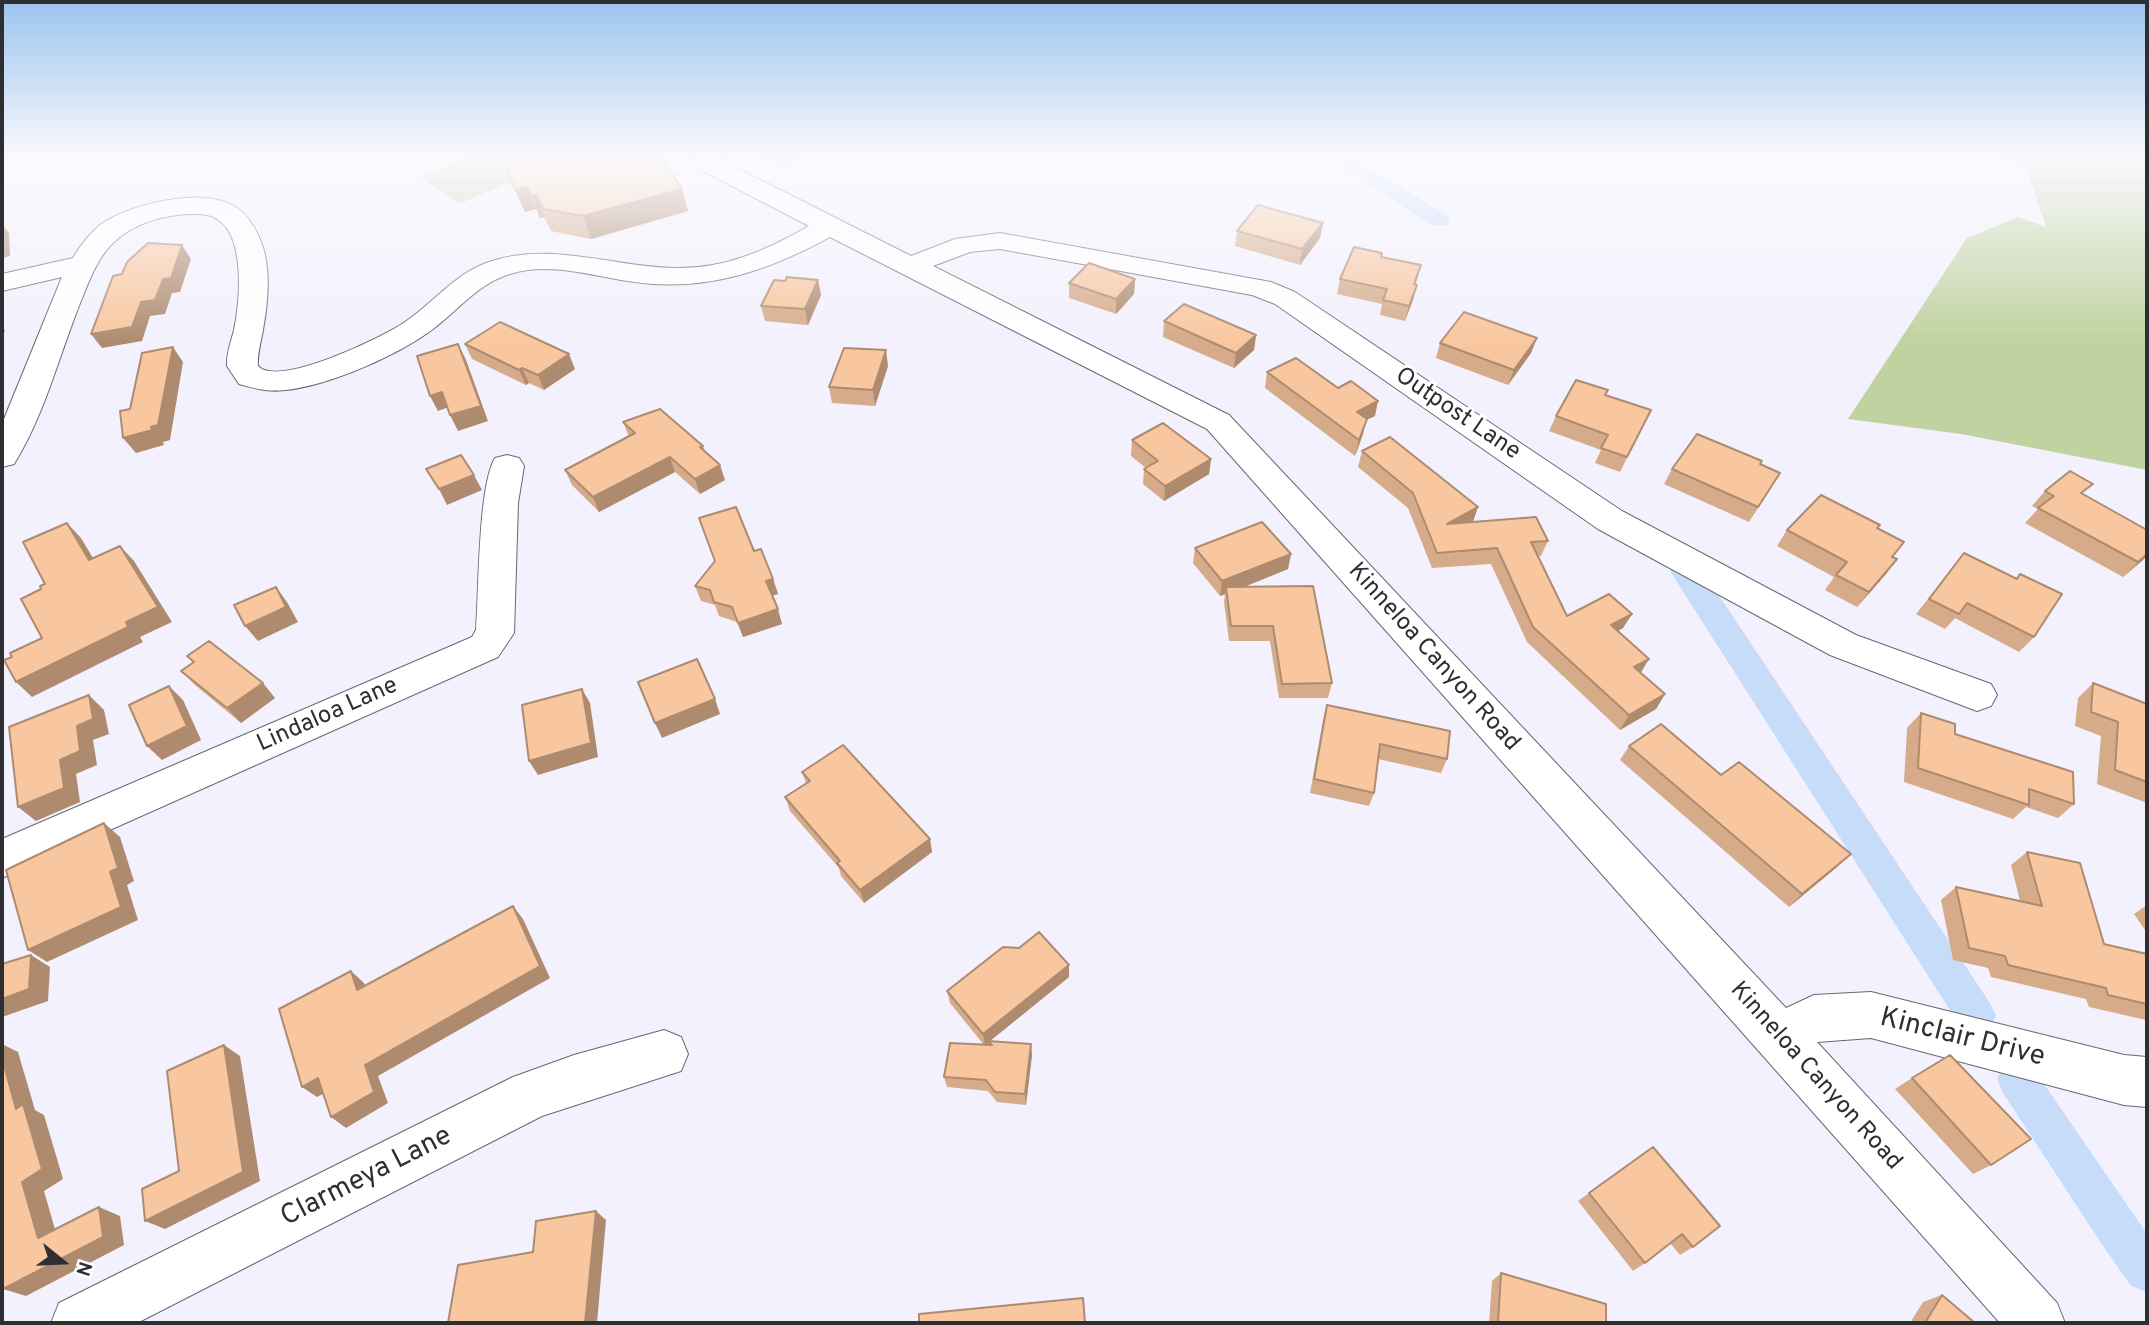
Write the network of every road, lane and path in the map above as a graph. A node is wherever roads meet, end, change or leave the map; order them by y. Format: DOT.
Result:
graph roads {
  1 [pos="132,220"];
  2 [pos="232,220"];
  3 [pos="820,220"];
  4 [pos="831,225"];
  5 [pos="84,264"];
  6 [pos="911,266"];
  7 [pos="2,282"];
  8 [pos="2,456"];
  9 [pos="507,466"];
  10 [pos="1977,695"];
  11 [pos="2,859"];
  12 [pos="1780,1037"];
  13 [pos="664,1054"];
  14 [pos="2147,1082"];
  15 [pos="79,1323"];
  16 [pos="2037,1323"];
  1 -- 5 [label="street"];
  2 -- 4 [label="street"];
  3 -- 4 [label="street, Kinneloa Canyon Road"];
  4 -- 6 [label="street, Kinneloa Canyon Road"];
  5 -- 7 [label="street"];
  5 -- 8 [label="street"];
  6 -- 10 [label="street, Outpost Lane"];
  6 -- 12 [label="street, Kinneloa Canyon Road"];
  9 -- 11 [label="street, Lindaloa Lane"];
  12 -- 14 [label="street, Kinclair Drive"];
  12 -- 16 [label="street, Kinneloa Canyon Road"];
  13 -- 15 [label="street, Clarmeya Lane"];
}
